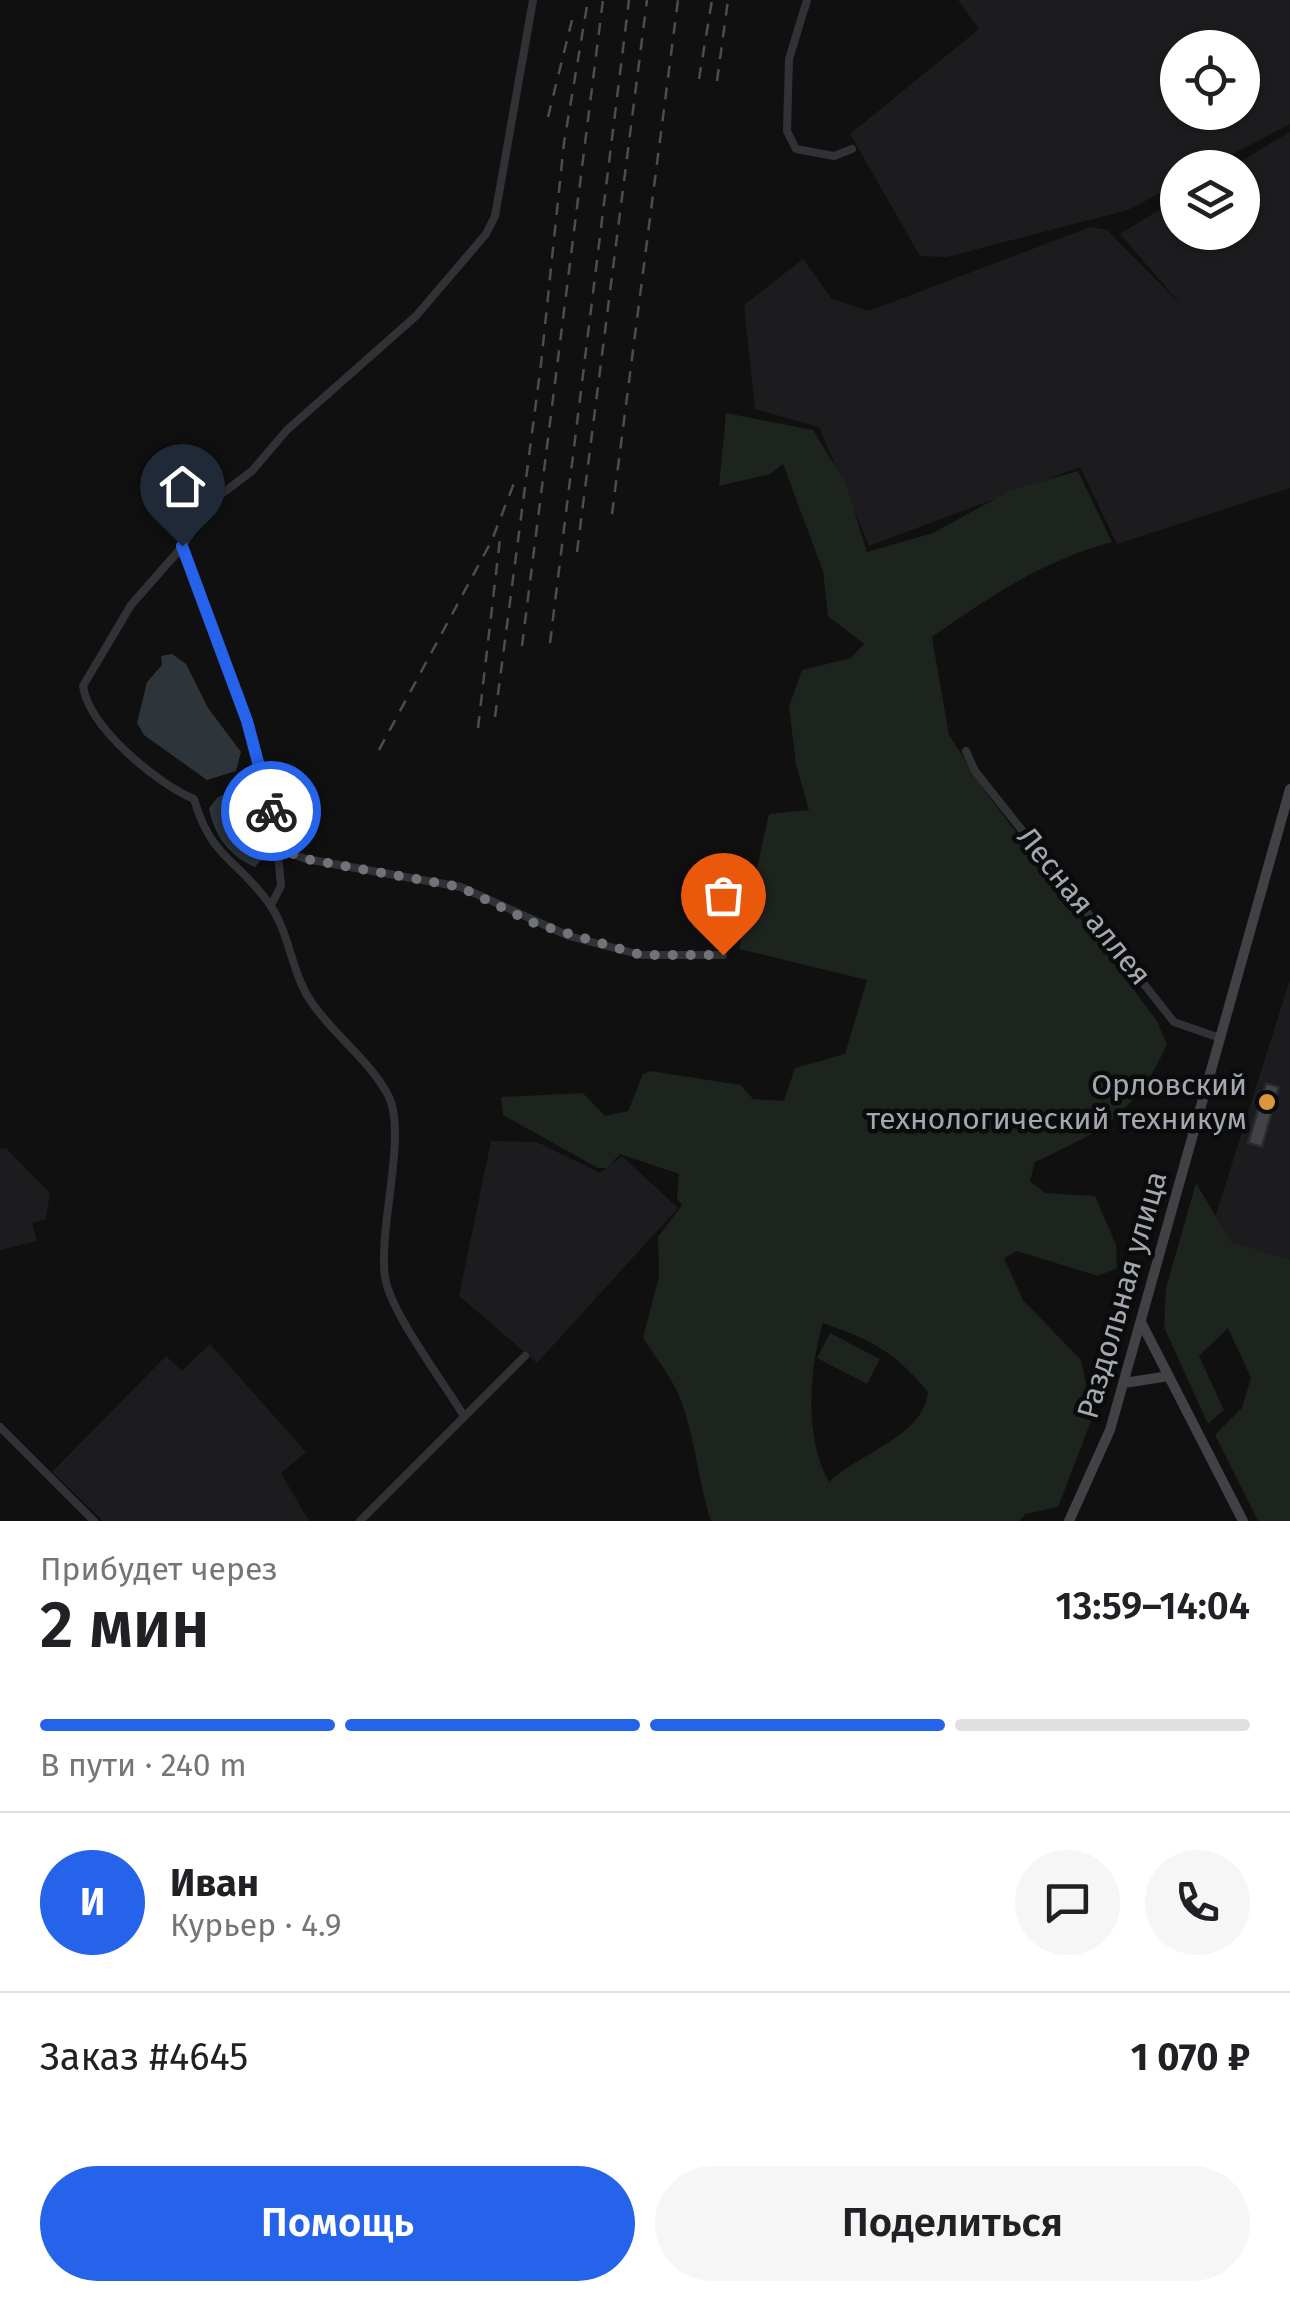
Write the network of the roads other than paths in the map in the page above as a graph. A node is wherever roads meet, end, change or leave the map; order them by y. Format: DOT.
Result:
graph roads {
  1 [pos="532,0"];
  2 [pos="807,0"];
  3 [pos="852,149"];
  4 [pos="182,546"];
  5 [pos="966,751"];
  6 [pos="1290,789"];
  7 [pos="1285,822"];
  8 [pos="278,848"];
  9 [pos="271,905"];
  10 [pos="723,955"];
  11 [pos="1220,1038"];
  12 [pos="1142,1324"];
  13 [pos="526,1356"];
  14 [pos="1169,1376"];
  15 [pos="1124,1383"];
  16 [pos="464,1416"];
  17 [pos="0,1428"];
  18 [pos="94,1521"];
  19 [pos="360,1521"];
  20 [pos="1069,1521"];
  21 [pos="1243,1521"];
  1 -- 4 [label="street"];
  2 -- 3 [label="street"];
  4 -- 8 [label="street"];
  4 -- 9 [label="street"];
  5 -- 11 [label="street, Лесная аллея"];
  6 -- 7 [label="main road, Раздольная улица"];
  7 -- 11 [label="main road, Раздольная улица"];
  8 -- 9 [label="street"];
  8 -- 10 [label="street"];
  9 -- 16 [label="street"];
  11 -- 12 [label="main road, Раздольная улица"];
  12 -- 14 [label="main road"];
  12 -- 15 [label="main road, Раздольная улица"];
  13 -- 16 [label="street"];
  14 -- 15 [label="main road"];
  14 -- 21 [label="main road"];
  15 -- 20 [label="main road, Раздольная улица"];
  16 -- 19 [label="street"];
  17 -- 18 [label="street"];
}
